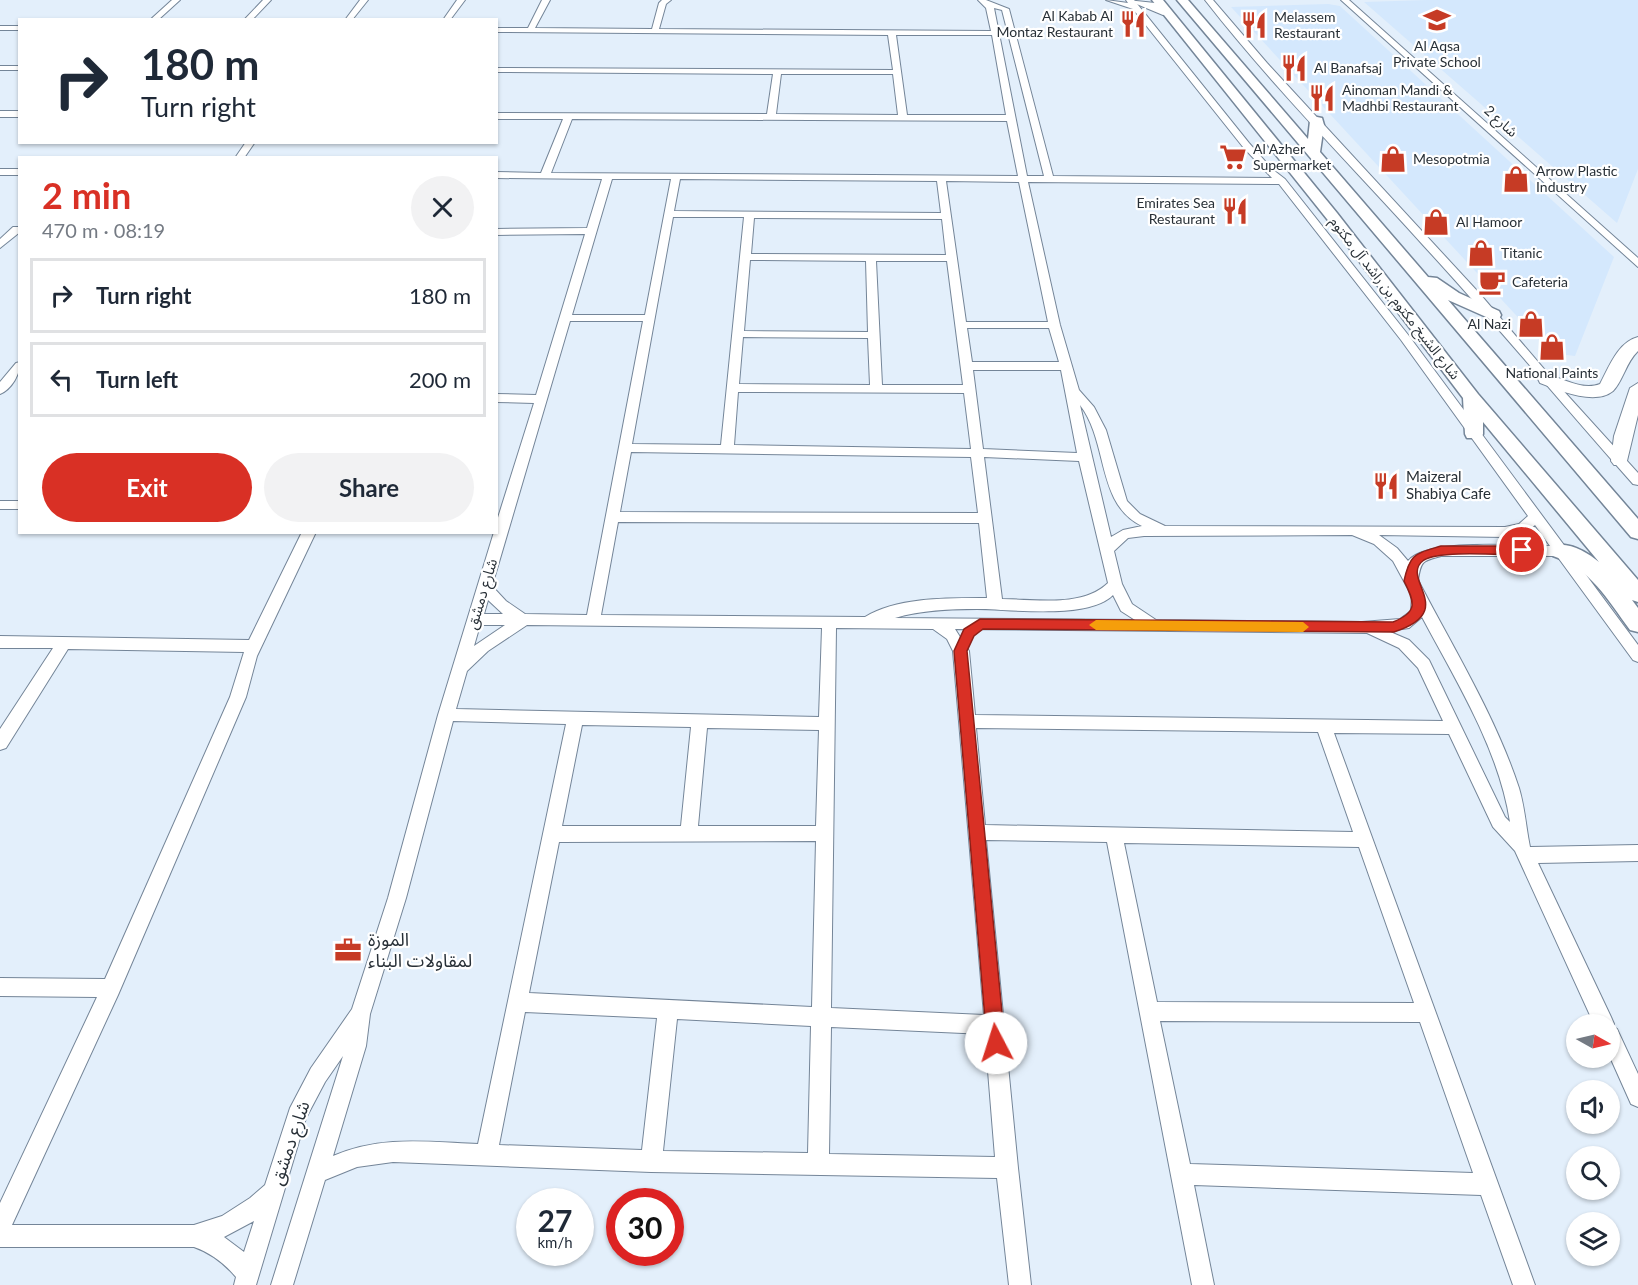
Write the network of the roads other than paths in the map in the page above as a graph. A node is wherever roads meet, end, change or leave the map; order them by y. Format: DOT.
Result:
graph roads {
  1 [pos="176,0"];
  2 [pos="266,0"];
  3 [pos="363,0"];
  4 [pos="546,0"];
  5 [pos="982,0"];
  6 [pos="1110,0"];
  7 [pos="1157,0"];
  8 [pos="1182,0"];
  9 [pos="1203,0"];
  10 [pos="1209,0"];
  11 [pos="1345,0"];
  12 [pos="459,1"];
  13 [pos="664,1"];
  14 [pos="1133,2"];
  15 [pos="993,4"];
  16 [pos="1167,13"];
  17 [pos="1195,16"];
  18 [pos="155,18"];
  19 [pos="249,18"];
  20 [pos="350,18"];
  21 [pos="447,18"];
  22 [pos="0,28"];
  23 [pos="18,28"];
  24 [pos="498,30"];
  25 [pos="530,31"];
  26 [pos="655,31"];
  27 [pos="892,33"];
  28 [pos="995,33"];
  29 [pos="0,68"];
  30 [pos="18,68"];
  31 [pos="498,70"];
  32 [pos="777,71"];
  33 [pos="897,72"];
  34 [pos="1246,112"];
  35 [pos="0,114"];
  36 [pos="18,114"];
  37 [pos="498,116"];
  38 [pos="568,117"];
  39 [pos="771,117"];
  40 [pos="903,118"];
  41 [pos="1012,118"];
  42 [pos="1317,121"];
  43 [pos="1235,130"];
  44 [pos="1313,152"];
  45 [pos="1032,161"];
  46 [pos="1254,166"];
  47 [pos="0,172"];
  48 [pos="18,172"];
  49 [pos="498,175"];
  50 [pos="545,175"];
  51 [pos="634,176"];
  52 [pos="676,176"];
  53 [pos="941,178"];
  54 [pos="1023,179"];
  55 [pos="1049,179"];
  56 [pos="1138,179"];
  57 [pos="1282,181"];
  58 [pos="606,183"];
  59 [pos="1326,208"];
  60 [pos="669,214"];
  61 [pos="749,215"];
  62 [pos="946,216"];
  63 [pos="18,229"];
  64 [pos="591,231"];
  65 [pos="498,232"];
  66 [pos="0,245"];
  67 [pos="745,257"];
  68 [pos="871,257"];
  69 [pos="952,258"];
  70 [pos="1638,264"];
  71 [pos="1408,266"];
  72 [pos="1492,315"];
  73 [pos="565,318"];
  74 [pos="651,318"];
  75 [pos="961,324"];
  76 [pos="1054,325"];
  77 [pos="738,334"];
  78 [pos="874,335"];
  79 [pos="1638,342"];
  80 [pos="967,366"];
  81 [pos="1065,366"];
  82 [pos="18,367"];
  83 [pos="1546,379"];
  84 [pos="733,388"];
  85 [pos="876,388"];
  86 [pos="1638,388"];
  87 [pos="969,389"];
  88 [pos="0,390"];
  89 [pos="1072,391"];
  90 [pos="1472,398"];
  91 [pos="498,399"];
  92 [pos="541,399"];
  93 [pos="1474,434"];
  94 [pos="626,448"];
  95 [pos="727,449"];
  96 [pos="978,455"];
  97 [pos="1086,457"];
  98 [pos="1620,461"];
  99 [pos="1638,481"];
  100 [pos="0,505"];
  101 [pos="18,505"];
  102 [pos="502,510"];
  103 [pos="1535,516"];
  104 [pos="613,517"];
  105 [pos="985,518"];
  106 [pos="498,527"];
  107 [pos="1170,530"];
  108 [pos="1352,530"];
  109 [pos="1638,532"];
  110 [pos="308,534"];
  111 [pos="496,534"];
  112 [pos="1108,549"];
  113 [pos="1560,551"];
  114 [pos="1612,564"];
  115 [pos="1411,581"];
  116 [pos="1115,584"];
  117 [pos="484,587"];
  118 [pos="1638,594"];
  119 [pos="1419,597"];
  120 [pos="995,603"];
  121 [pos="1638,611"];
  122 [pos="475,619"];
  123 [pos="523,620"];
  124 [pos="593,621"];
  125 [pos="829,624"];
  126 [pos="863,624"];
  127 [pos="936,624"];
  128 [pos="980,624"];
  129 [pos="1638,624"];
  130 [pos="1156,626"];
  131 [pos="1362,628"];
  132 [pos="0,642"];
  133 [pos="64,643"];
  134 [pos="253,646"];
  135 [pos="961,651"];
  136 [pos="1638,656"];
  137 [pos="460,669"];
  138 [pos="446,715"];
  139 [pos="575,718"];
  140 [pos="700,721"];
  141 [pos="967,721"];
  142 [pos="827,724"];
  143 [pos="1324,726"];
  144 [pos="1456,728"];
  145 [pos="0,743"];
  146 [pos="689,832"];
  147 [pos="977,832"];
  148 [pos="825,833"];
  149 [pos="552,834"];
  150 [pos="1114,835"];
  151 [pos="1365,840"];
  152 [pos="1523,851"];
  153 [pos="1638,853"];
  154 [pos="0,987"];
  155 [pos="111,988"];
  156 [pos="517,1002"];
  157 [pos="668,1010"];
  158 [pos="1149,1011"];
  159 [pos="1426,1013"];
  160 [pos="360,1014"];
  161 [pos="1599,1014"];
  162 [pos="821,1018"];
  163 [pos="994,1025"];
  164 [pos="1620,1058"];
  165 [pos="1638,1097"];
  166 [pos="486,1155"];
  167 [pos="651,1161"];
  168 [pos="818,1163"];
  169 [pos="1007,1168"];
  170 [pos="317,1173"];
  171 [pos="1181,1174"];
  172 [pos="1487,1184"];
  173 [pos="272,1193"];
  174 [pos="0,1227"];
  175 [pos="0,1236"];
  176 [pos="194,1236"];
  177 [pos="246,1279"];
  178 [pos="282,1285"];
  179 [pos="1020,1285"];
  180 [pos="1203,1285"];
  181 [pos="1524,1285"];
  1 -- 18 [label="street"];
  2 -- 19 [label="street"];
  3 -- 20 [label="street"];
  4 -- 25 [label="street"];
  5 -- 15 [label="street"];
  6 -- 14 [label="street"];
  7 -- 16 [label="main road, شارع الشيخ مكتوم بن راشد آل مكتوم"];
  8 -- 17 [label="main road, شارع الشيخ مكتوم بن راشد آل مكتوم"];
  9 -- 17 [label="main road"];
  10 -- 42 [label="street"];
  11 -- 70 [label="street, شارع 2"];
  12 -- 21 [label="street"];
  13 -- 26 [label="street"];
  14 -- 16 [label="street"];
  14 -- 43 [label="street"];
  15 -- 28 [label="street"];
  15 -- 45 [label="street"];
  16 -- 34 [label="main road, شارع الشيخ مكتوم بن راشد آل مكتوم"];
  17 -- 44 [label="main road, شارع الشيخ مكتوم بن راشد آل مكتوم"];
  22 -- 23 [label="street"];
  24 -- 25 [label="street"];
  25 -- 26 [label="street"];
  26 -- 27 [label="street"];
  27 -- 28 [label="street"];
  27 -- 33 [label="street"];
  28 -- 41 [label="street"];
  29 -- 30 [label="street"];
  31 -- 32 [label="street"];
  32 -- 33 [label="street"];
  32 -- 39 [label="street"];
  33 -- 40 [label="street"];
  34 -- 43 [label="main road"];
  34 -- 59 [label="main road, شارع الشيخ مكتوم بن راشد آل مكتوم"];
  35 -- 36 [label="street"];
  37 -- 38 [label="street"];
  38 -- 39 [label="street"];
  38 -- 50 [label="street"];
  39 -- 40 [label="street"];
  40 -- 41 [label="street"];
  41 -- 45 [label="street"];
  42 -- 44 [label="main road"];
  42 -- 72 [label="street"];
  43 -- 46 [label="street"];
  44 -- 71 [label="main road, شارع الشيخ مكتوم بن راشد آل مكتوم"];
  45 -- 54 [label="street"];
  45 -- 55 [label="street"];
  46 -- 56 [label="street"];
  46 -- 57 [label="street"];
  47 -- 48 [label="street"];
  49 -- 50 [label="street"];
  50 -- 58 [label="street"];
  51 -- 52 [label="street"];
  51 -- 58 [label="street"];
  51 -- 58 [label="street"];
  52 -- 53 [label="street"];
  52 -- 60 [label="street"];
  53 -- 54 [label="street"];
  53 -- 62 [label="street"];
  54 -- 55 [label="street"];
  54 -- 76 [label="street"];
  55 -- 56 [label="street"];
  56 -- 57 [label="street"];
  57 -- 59 [label="main road"];
  57 -- 93 [label="street"];
  58 -- 64 [label="street, شارع دمشق"];
  59 -- 90 [label="main road, شارع الشيخ مكتوم بن راشد آل مكتوم"];
  60 -- 61 [label="street"];
  60 -- 74 [label="street"];
  61 -- 62 [label="street"];
  61 -- 67 [label="street"];
  62 -- 69 [label="street"];
  63 -- 66 [label="street"];
  64 -- 65 [label="street"];
  64 -- 73 [label="street, شارع دمشق"];
  67 -- 68 [label="street"];
  67 -- 77 [label="street"];
  68 -- 69 [label="street"];
  68 -- 78 [label="street"];
  69 -- 75 [label="street"];
  71 -- 72 [label="main road"];
  71 -- 109 [label="main road, شارع الشيخ مكتوم بن راشد آل مكتوم"];
  72 -- 83 [label="street"];
  73 -- 74 [label="street"];
  73 -- 92 [label="street, شارع دمشق"];
  74 -- 94 [label="street"];
  75 -- 76 [label="street"];
  75 -- 80 [label="street"];
  76 -- 81 [label="street"];
  77 -- 78 [label="street"];
  77 -- 84 [label="street"];
  78 -- 85 [label="street"];
  79 -- 83 [label="street"];
  80 -- 81 [label="street"];
  80 -- 87 [label="street"];
  81 -- 89 [label="street"];
  82 -- 88 [label="street"];
  83 -- 98 [label="street"];
  84 -- 85 [label="street"];
  84 -- 95 [label="street"];
  85 -- 87 [label="street"];
  86 -- 98 [label="street"];
  87 -- 96 [label="street"];
  89 -- 97 [label="street"];
  89 -- 107 [label="street"];
  90 -- 93 [label="main road"];
  90 -- 114 [label="main road, شارع الشيخ مكتوم بن راشد آل مكتوم"];
  91 -- 92 [label="street"];
  92 -- 102 [label="street, شارع دمشق"];
  93 -- 103 [label="street"];
  94 -- 95 [label="street"];
  94 -- 104 [label="street"];
  95 -- 96 [label="street"];
  96 -- 97 [label="street"];
  96 -- 105 [label="street"];
  97 -- 112 [label="street"];
  98 -- 99 [label="street"];
  100 -- 101 [label="street"];
  102 -- 106 [label="street, شارع دمشق"];
  103 -- 108 [label="street"];
  103 -- 113 [label="street"];
  104 -- 105 [label="street"];
  104 -- 124 [label="street"];
  105 -- 120 [label="street"];
  107 -- 108 [label="street"];
  107 -- 112 [label="street"];
  108 -- 115 [label="street"];
  110 -- 134 [label="street"];
  111 -- 117 [label="street, شارع دمشق"];
  112 -- 116 [label="street"];
  113 -- 115 [label="street"];
  113 -- 129 [label="main road"];
  113 -- 136 [label="street"];
  114 -- 118 [label="main road, شارع الشيخ مكتوم بن راشد آل مكتوم"];
  114 -- 121 [label="main road"];
  115 -- 119 [label="street"];
  116 -- 120 [label="street"];
  116 -- 130 [label="street"];
  117 -- 122 [label="street, شارع دمشق"];
  117 -- 123 [label="street"];
  119 -- 131 [label="street"];
  119 -- 152 [label="street"];
  120 -- 126 [label="street"];
  122 -- 123 [label="street"];
  122 -- 137 [label="street, شارع دمشق"];
  123 -- 124 [label="street"];
  123 -- 137 [label="street"];
  124 -- 125 [label="street"];
  125 -- 126 [label="street"];
  125 -- 142 [label="street"];
  126 -- 127 [label="street"];
  127 -- 128 [label="street"];
  127 -- 135 [label="street"];
  128 -- 130 [label="street"];
  128 -- 135 [label="street"];
  130 -- 131 [label="street"];
  131 -- 144 [label="street"];
  132 -- 133 [label="street"];
  133 -- 134 [label="street"];
  133 -- 145 [label="street"];
  134 -- 155 [label="street"];
  135 -- 141 [label="street"];
  137 -- 138 [label="street, شارع دمشق"];
  138 -- 139 [label="street"];
  138 -- 160 [label="street, شارع دمشق"];
  139 -- 140 [label="street"];
  139 -- 149 [label="street"];
  140 -- 142 [label="street"];
  140 -- 146 [label="street"];
  141 -- 143 [label="street"];
  141 -- 147 [label="street"];
  142 -- 148 [label="street"];
  143 -- 144 [label="street"];
  143 -- 151 [label="street"];
  144 -- 152 [label="street"];
  146 -- 148 [label="street"];
  146 -- 149 [label="street"];
  147 -- 150 [label="street"];
  147 -- 163 [label="street"];
  148 -- 162 [label="street"];
  149 -- 156 [label="street"];
  150 -- 151 [label="street"];
  150 -- 158 [label="street"];
  151 -- 159 [label="street"];
  152 -- 153 [label="street"];
  152 -- 161 [label="street"];
  154 -- 155 [label="street"];
  155 -- 174 [label="street"];
  156 -- 157 [label="street"];
  156 -- 166 [label="street"];
  157 -- 162 [label="street"];
  157 -- 167 [label="street"];
  158 -- 159 [label="street"];
  158 -- 171 [label="street"];
  159 -- 172 [label="street"];
  160 -- 170 [label="street, شارع دمشق"];
  160 -- 173 [label="street, شارع دمشق"];
  162 -- 163 [label="street"];
  162 -- 168 [label="street"];
  163 -- 169 [label="street"];
  164 -- 165 [label="street"];
  166 -- 167 [label="street"];
  166 -- 170 [label="street"];
  167 -- 168 [label="street"];
  168 -- 169 [label="street"];
  169 -- 179 [label="street"];
  170 -- 178 [label="street, شارع دمشق"];
  171 -- 172 [label="street"];
  171 -- 180 [label="street"];
  172 -- 181 [label="street"];
  173 -- 176 [label="street"];
  173 -- 177 [label="street, شارع دمشق"];
  175 -- 176 [label="street"];
  176 -- 177 [label="street"];
}
